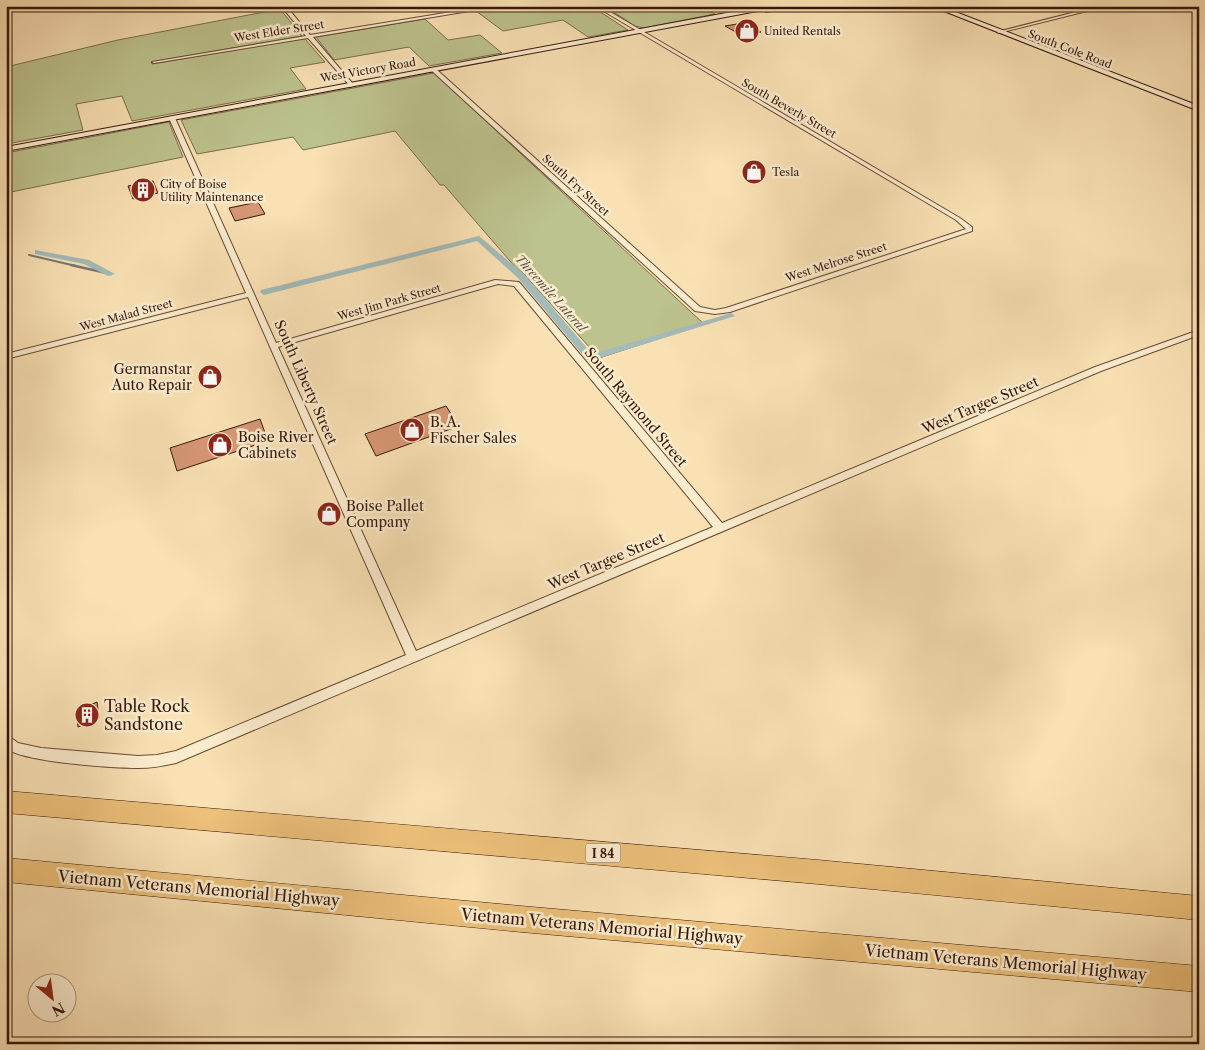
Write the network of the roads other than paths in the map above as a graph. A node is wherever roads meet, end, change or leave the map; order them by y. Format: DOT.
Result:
graph roads {
  1 [pos="283,6"];
  2 [pos="497,6"];
  3 [pos="597,6"];
  4 [pos="775,6"];
  5 [pos="793,6"];
  6 [pos="934,6"];
  7 [pos="1105,6"];
  8 [pos="756,12"];
  9 [pos="734,14"];
  10 [pos="640,32"];
  11 [pos="999,32"];
  12 [pos="308,37"];
  13 [pos="154,62"];
  14 [pos="434,70"];
  15 [pos="351,85"];
  16 [pos="1199,109"];
  17 [pos="172,118"];
  18 [pos="6,148"];
  19 [pos="970,228"];
  20 [pos="511,282"];
  21 [pos="251,294"];
  22 [pos="706,311"];
  23 [pos="1199,332"];
  24 [pos="274,346"];
  25 [pos="6,357"];
  26 [pos="720,528"];
  27 [pos="413,658"];
  28 [pos="10,744"];
  29 [pos="6,802"];
  30 [pos="6,870"];
  31 [pos="1199,908"];
  32 [pos="1199,979"];
  1 -- 12 [label="street"];
  2 -- 12 [label="street, West Elder Street"];
  3 -- 10 [label="street, South Beverly Street"];
  4 -- 8 [label="main road, West Victory Road"];
  4 -- 9 [label="main road, West Victory Road"];
  5 -- 8 [label="main road, West Victory Road"];
  6 -- 11 [label="main road, South Cole Road"];
  7 -- 11 [label="street"];
  8 -- 9 [label="main road, West Victory Road"];
  9 -- 10 [label="main road, West Victory Road"];
  10 -- 14 [label="main road, West Victory Road"];
  10 -- 19 [label="street, South Beverly Street"];
  11 -- 16 [label="main road, South Cole Road"];
  12 -- 13 [label="street, West Elder Street"];
  12 -- 15 [label="street"];
  14 -- 15 [label="main road, West Victory Road"];
  14 -- 22 [label="street, South Fry Street"];
  15 -- 17 [label="main road, West Victory Road"];
  17 -- 18 [label="main road, West Victory Road"];
  17 -- 21 [label="street, South Liberty Street"];
  19 -- 22 [label="street, West Melrose Street"];
  20 -- 24 [label="street, West Jim Park Street"];
  20 -- 26 [label="street, South Raymond Street"];
  21 -- 24 [label="street, South Liberty Street"];
  21 -- 25 [label="street, West Malad Street"];
  23 -- 26 [label="street, West Targee Street"];
  24 -- 27 [label="street, South Liberty Street"];
  26 -- 27 [label="street, West Targee Street"];
  27 -- 28 [label="street, West Targee Street"];
  29 -- 31 [label="highway, I 84"];
  30 -- 32 [label="highway, Vietnam Veterans Memorial Highway"];
}
